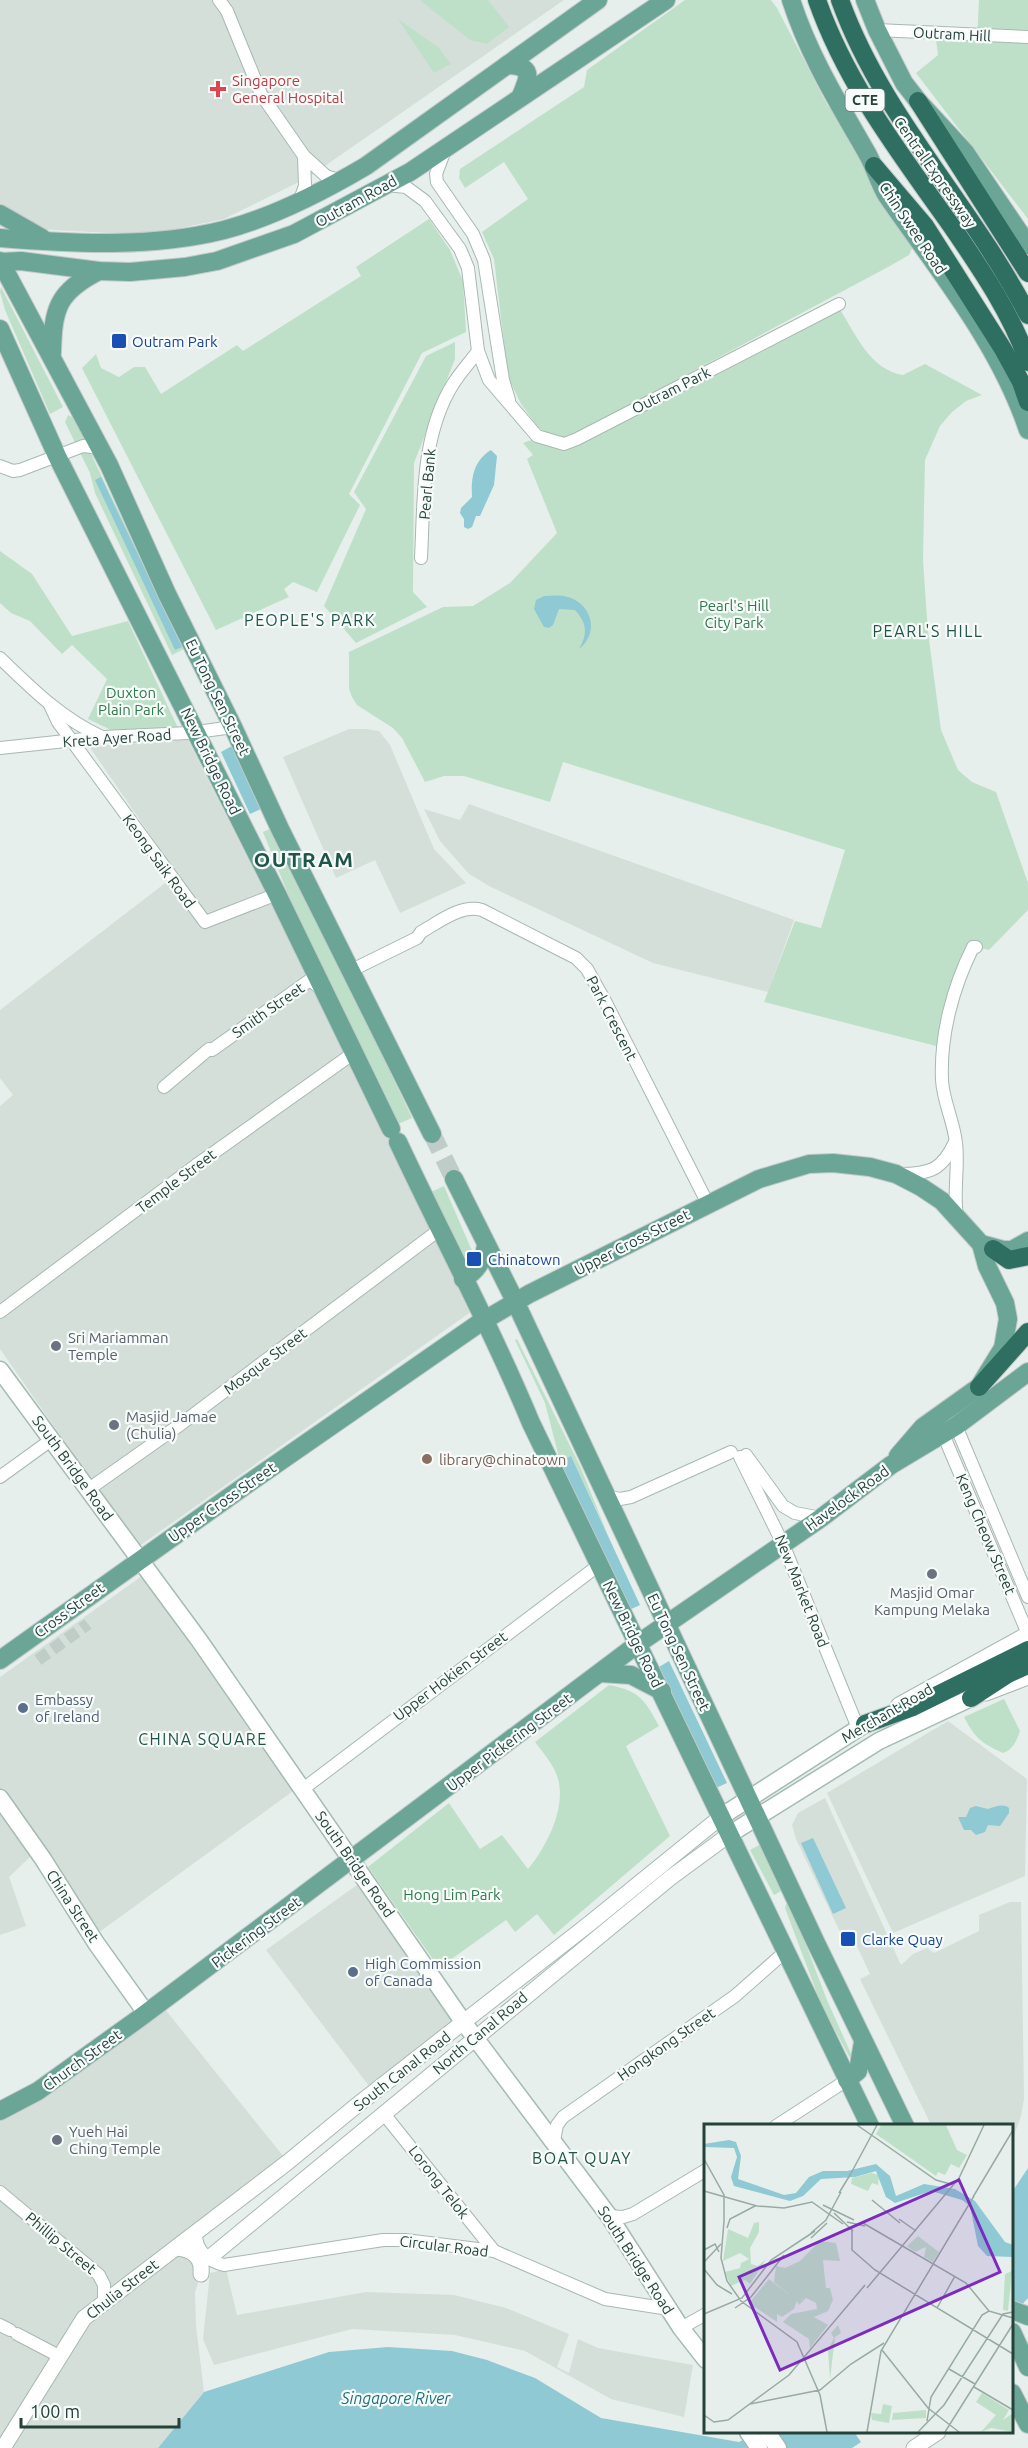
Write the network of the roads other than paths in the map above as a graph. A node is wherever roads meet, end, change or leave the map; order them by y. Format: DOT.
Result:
graph roads {
  1 [pos="219,0"];
  2 [pos="598,0"];
  3 [pos="666,0"];
  4 [pos="782,0"];
  5 [pos="791,0"];
  6 [pos="817,0"];
  7 [pos="840,0"];
  8 [pos="865,0"];
  9 [pos="799,26"];
  10 [pos="877,30"];
  11 [pos="1028,37"];
  12 [pos="507,65"];
  13 [pos="521,96"];
  14 [pos="918,101"];
  15 [pos="446,147"];
  16 [pos="304,156"];
  17 [pos="874,166"];
  18 [pos="341,181"];
  19 [pos="385,185"];
  20 [pos="936,188"];
  21 [pos="298,202"];
  22 [pos="0,214"];
  23 [pos="0,238"];
  24 [pos="50,241"];
  25 [pos="1028,245"];
  26 [pos="0,262"];
  27 [pos="99,271"];
  28 [pos="1028,273"];
  29 [pos="839,303"];
  30 [pos="1028,315"];
  31 [pos="0,329"];
  32 [pos="478,351"];
  33 [pos="51,355"];
  34 [pos="1028,362"];
  35 [pos="1028,402"];
  36 [pos="510,404"];
  37 [pos="1028,430"];
  38 [pos="101,448"];
  39 [pos="57,456"];
  40 [pos="0,466"];
  41 [pos="421,558"];
  42 [pos="0,658"];
  43 [pos="50,705"];
  44 [pos="233,727"];
  45 [pos="196,733"];
  46 [pos="103,737"];
  47 [pos="72,740"];
  48 [pos="0,748"];
  49 [pos="91,764"];
  50 [pos="275,820"];
  51 [pos="253,845"];
  52 [pos="277,894"];
  53 [pos="976,947"];
  54 [pos="350,967"];
  55 [pos="315,970"];
  56 [pos="326,992"];
  57 [pos="260,1013"];
  58 [pos="355,1052"];
  59 [pos="164,1086"];
  60 [pos="432,1134"];
  61 [pos="956,1141"];
  62 [pos="896,1174"];
  63 [pos="454,1179"];
  64 [pos="708,1204"];
  65 [pos="957,1218"];
  66 [pos="439,1230"];
  67 [pos="1028,1241"];
  68 [pos="486,1245"];
  69 [pos="987,1246"];
  70 [pos="1028,1256"];
  71 [pos="463,1279"];
  72 [pos="515,1301"];
  73 [pos="0,1312"];
  74 [pos="486,1320"];
  75 [pos="1028,1332"];
  76 [pos="0,1370"];
  77 [pos="1028,1372"];
  78 [pos="979,1387"];
  79 [pos="949,1430"];
  80 [pos="51,1440"];
  81 [pos="739,1454"];
  82 [pos="891,1465"];
  83 [pos="975,1470"];
  84 [pos="0,1477"];
  85 [pos="962,1477"];
  86 [pos="89,1489"];
  87 [pos="605,1496"];
  88 [pos="985,1496"];
  89 [pos="972,1502"];
  90 [pos="821,1518"];
  91 [pos="1000,1530"];
  92 [pos="987,1537"];
  93 [pos="783,1544"];
  94 [pos="139,1561"];
  95 [pos="599,1565"];
  96 [pos="1027,1595"];
  97 [pos="1013,1599"];
  98 [pos="666,1625"];
  99 [pos="1028,1634"];
  100 [pos="639,1644"];
  101 [pos="1028,1650"];
  102 [pos="0,1660"];
  103 [pos="1028,1665"];
  104 [pos="600,1673"];
  105 [pos="1028,1677"];
  106 [pos="662,1692"];
  107 [pos="971,1698"];
  108 [pos="861,1726"];
  109 [pos="303,1789"];
  110 [pos="0,1798"];
  111 [pos="750,1799"];
  112 [pos="0,1807"];
  113 [pos="722,1816"];
  114 [pos="758,1817"];
  115 [pos="730,1834"];
  116 [pos="352,1860"];
  117 [pos="797,1902"];
  118 [pos="772,1920"];
  119 [pos="93,1945"];
  120 [pos="786,1951"];
  121 [pos="149,2011"];
  122 [pos="464,2023"];
  123 [pos="475,2037"];
  124 [pos="863,2042"];
  125 [pos="847,2080"];
  126 [pos="0,2111"];
  127 [pos="384,2114"];
  128 [pos="779,2124"];
  129 [pos="869,2124"];
  130 [pos="904,2124"];
  131 [pos="554,2141"];
  132 [pos="704,2171"];
  133 [pos="0,2192"];
  134 [pos="609,2216"];
  135 [pos="196,2232"];
  136 [pos="176,2248"];
  137 [pos="494,2251"];
  138 [pos="209,2258"];
  139 [pos="201,2274"];
  140 [pos="650,2277"];
  141 [pos="104,2302"];
  142 [pos="631,2305"];
  143 [pos="669,2309"];
  144 [pos="704,2315"];
  145 [pos="681,2328"];
  146 [pos="9,2330"];
  147 [pos="59,2356"];
  148 [pos="704,2359"];
  149 [pos="1028,2374"];
  150 [pos="1013,2395"];
  151 [pos="1028,2424"];
  152 [pos="749,2433"];
  153 [pos="768,2433"];
  154 [pos="936,2433"];
  155 [pos="3,2448"];
  156 [pos="759,2448"];
  157 [pos="778,2448"];
  158 [pos="914,2448"];
  1 -- 16 [label="street"];
  2 -- 12 [label="main road, Outram Road"];
  3 -- 13 [label="main road, Outram Road"];
  4 -- 9 [label="main road"];
  5 -- 9 [label="main road"];
  6 -- 20 [label="highway, Central Expressway / CTE"];
  7 -- 20 [label="highway, Central Expressway / CTE"];
  8 -- 10 [label="main road"];
  9 -- 17 [label="main road, Chin Swee Road"];
  10 -- 11 [label="street, Outram Hill"];
  10 -- 14 [label="main road"];
  12 -- 13 [label="main road"];
  12 -- 18 [label="main road, Outram Road"];
  13 -- 15 [label="main road, Outram Road"];
  14 -- 25 [label="main road"];
  14 -- 28 [label="highway"];
  15 -- 19 [label="main road, Outram Road"];
  15 -- 36 [label="street, Outram Park"];
  16 -- 18 [label="street"];
  16 -- 21 [label="street"];
  17 -- 35 [label="highway"];
  17 -- 37 [label="main road, Chin Swee Road"];
  18 -- 21 [label="main road, Outram Road"];
  19 -- 27 [label="main road, Outram Road"];
  19 -- 32 [label="street, Outram Park"];
  20 -- 30 [label="highway, Central Expressway / CTE"];
  20 -- 34 [label="highway, Central Expressway / CTE"];
  21 -- 24 [label="main road, Outram Road"];
  22 -- 24 [label="main road"];
  23 -- 24 [label="main road, Outram Road"];
  26 -- 27 [label="main road, Outram Road"];
  26 -- 33 [label="main road, Eu Tong Sen Street"];
  27 -- 33 [label="main road"];
  29 -- 36 [label="street, Outram Park"];
  31 -- 39 [label="main road, New Bridge Road"];
  32 -- 36 [label="street, Outram Park"];
  32 -- 41 [label="street, Pearl Bank"];
  33 -- 38 [label="main road, Eu Tong Sen Street"];
  38 -- 39 [label="street"];
  38 -- 44 [label="main road, Eu Tong Sen Street"];
  39 -- 40 [label="street"];
  39 -- 45 [label="main road, New Bridge Road"];
  42 -- 43 [label="street, Keong Saik Road"];
  43 -- 46 [label="street, Keong Saik Road"];
  43 -- 47 [label="street, Keong Saik Road"];
  44 -- 45 [label="street, Kreta Ayer Road"];
  44 -- 50 [label="main road, Eu Tong Sen Street"];
  45 -- 46 [label="street, Kreta Ayer Road"];
  45 -- 51 [label="main road, New Bridge Road"];
  46 -- 47 [label="street, Kreta Ayer Road"];
  46 -- 49 [label="street"];
  47 -- 48 [label="street, Kreta Ayer Road"];
  47 -- 49 [label="street, Keong Saik Road"];
  49 -- 52 [label="street, Keong Saik Road"];
  50 -- 51 [label="main road"];
  50 -- 54 [label="main road, Eu Tong Sen Street"];
  51 -- 52 [label="main road, New Bridge Road"];
  52 -- 55 [label="main road, New Bridge Road"];
  53 -- 61 [label="street"];
  54 -- 60 [label="main road, Eu Tong Sen Street"];
  54 -- 64 [label="street, Park Crescent"];
  55 -- 56 [label="main road, New Bridge Road"];
  55 -- 57 [label="street, Smith Street"];
  56 -- 57 [label="street, Smith Street"];
  56 -- 58 [label="main road, New Bridge Road"];
  57 -- 59 [label="street, Smith Street"];
  58 -- 66 [label="main road, New Bridge Road"];
  58 -- 73 [label="street, Temple Street"];
  61 -- 62 [label="street"];
  61 -- 65 [label="street"];
  62 -- 64 [label="main road, Upper Cross Street"];
  62 -- 65 [label="main road, Upper Cross Street"];
  63 -- 68 [label="main road, Eu Tong Sen Street"];
  64 -- 72 [label="main road, Upper Cross Street"];
  65 -- 69 [label="main road, Upper Cross Street"];
  66 -- 71 [label="main road, New Bridge Road"];
  66 -- 86 [label="street, Mosque Street"];
  67 -- 69 [label="main road"];
  68 -- 71 [label="main road"];
  68 -- 72 [label="main road, Eu Tong Sen Street"];
  69 -- 70 [label="highway"];
  69 -- 78 [label="main road"];
  71 -- 74 [label="main road, New Bridge Road"];
  72 -- 74 [label="main road, Upper Cross Street"];
  72 -- 87 [label="main road, Eu Tong Sen Street"];
  74 -- 94 [label="main road, Upper Cross Street"];
  74 -- 95 [label="main road, New Bridge Road"];
  75 -- 78 [label="highway"];
  76 -- 80 [label="main road, South Bridge Road"];
  77 -- 79 [label="main road, Havelock Road"];
  78 -- 82 [label="main road"];
  79 -- 82 [label="main road, Havelock Road"];
  79 -- 83 [label="street, Keng Cheow Street"];
  79 -- 85 [label="street, Keng Cheow Street"];
  80 -- 84 [label="street"];
  80 -- 86 [label="main road, South Bridge Road"];
  81 -- 87 [label="street"];
  81 -- 90 [label="street, New Market Road"];
  81 -- 93 [label="street, New Market Road"];
  82 -- 90 [label="main road, Havelock Road"];
  83 -- 85 [label="street"];
  83 -- 88 [label="street, Keng Cheow Street"];
  85 -- 89 [label="street, Keng Cheow Street"];
  86 -- 94 [label="main road, South Bridge Road"];
  87 -- 98 [label="main road, Eu Tong Sen Street"];
  88 -- 89 [label="street"];
  88 -- 91 [label="street, Keng Cheow Street"];
  89 -- 92 [label="street, Keng Cheow Street"];
  90 -- 93 [label="main road, Havelock Road"];
  91 -- 92 [label="street"];
  91 -- 96 [label="street, Keng Cheow Street"];
  92 -- 97 [label="street, Keng Cheow Street"];
  93 -- 98 [label="main road, Havelock Road"];
  93 -- 108 [label="street, New Market Road"];
  94 -- 102 [label="main road, Cross Street"];
  94 -- 109 [label="main road, South Bridge Road"];
  95 -- 100 [label="main road, New Bridge Road"];
  95 -- 109 [label="street, Upper Hokien Street"];
  96 -- 97 [label="street"];
  97 -- 99 [label="street, Keng Cheow Street"];
  98 -- 100 [label="main road, Upper Pickering Street"];
  98 -- 111 [label="main road, Eu Tong Sen Street"];
  99 -- 108 [label="street, Merchant Road"];
  100 -- 104 [label="main road, Upper Pickering Street"];
  100 -- 106 [label="main road, New Bridge Road"];
  101 -- 108 [label="highway"];
  103 -- 107 [label="highway"];
  104 -- 106 [label="main road"];
  104 -- 116 [label="main road, Upper Pickering Street"];
  105 -- 107 [label="street, Merchant Road"];
  106 -- 113 [label="main road, New Bridge Road"];
  107 -- 114 [label="main road, Merchant Road"];
  108 -- 111 [label="main road, Merchant Road"];
  109 -- 116 [label="main road, South Bridge Road"];
  110 -- 119 [label="main road, China Street"];
  111 -- 113 [label="main road, South Canal Road"];
  111 -- 114 [label="main road, Eu Tong Sen Street"];
  112 -- 119 [label="main road, China Street"];
  113 -- 115 [label="main road, New Bridge Road"];
  113 -- 122 [label="street, South Canal Road"];
  114 -- 115 [label="main road, North Canal Road"];
  114 -- 117 [label="main road, Eu Tong Sen Street"];
  115 -- 118 [label="main road, New Bridge Road"];
  115 -- 123 [label="street, North Canal Road"];
  116 -- 121 [label="main road, Pickering Street"];
  116 -- 122 [label="main road, South Bridge Road"];
  117 -- 118 [label="main road"];
  117 -- 124 [label="main road, Eu Tong Sen Street"];
  118 -- 120 [label="main road, New Bridge Road"];
  119 -- 121 [label="main road, China Street"];
  120 -- 125 [label="main road, New Bridge Road"];
  120 -- 131 [label="street, Hongkong Street"];
  121 -- 126 [label="main road, Church Street"];
  122 -- 123 [label="main road, South Bridge Road"];
  122 -- 135 [label="street, South Canal Road"];
  123 -- 127 [label="street, North Canal Road"];
  123 -- 131 [label="main road, South Bridge Road"];
  124 -- 125 [label="main road"];
  124 -- 130 [label="main road, Eu Tong Sen Street"];
  125 -- 128 [label="street"];
  125 -- 129 [label="main road, New Bridge Road"];
  127 -- 137 [label="street, Lorong Telok"];
  127 -- 138 [label="street, North Canal Road"];
  131 -- 134 [label="main road, South Bridge Road"];
  132 -- 134 [label="street"];
  133 -- 141 [label="street, Phillip Street"];
  134 -- 140 [label="main road, South Bridge Road"];
  135 -- 136 [label="street, Chulia Street"];
  135 -- 138 [label="street"];
  136 -- 139 [label="street"];
  136 -- 141 [label="street, Chulia Street"];
  137 -- 138 [label="street, Circular Road"];
  137 -- 142 [label="street, Circular Road"];
  140 -- 142 [label="street"];
  140 -- 143 [label="main road, South Bridge Road"];
  141 -- 147 [label="street, Chulia Street"];
  142 -- 143 [label="street, Circular Road"];
  143 -- 145 [label="main road, South Bridge Road"];
  144 -- 145 [label="street"];
  145 -- 148 [label="main road, South Bridge Road"];
  146 -- 147 [label="street"];
  147 -- 155 [label="street, Chulia Street"];
  149 -- 150 [label="main road"];
  150 -- 151 [label="main road"];
  152 -- 156 [label="main road"];
  153 -- 157 [label="main road"];
  154 -- 158 [label="street"];
}
